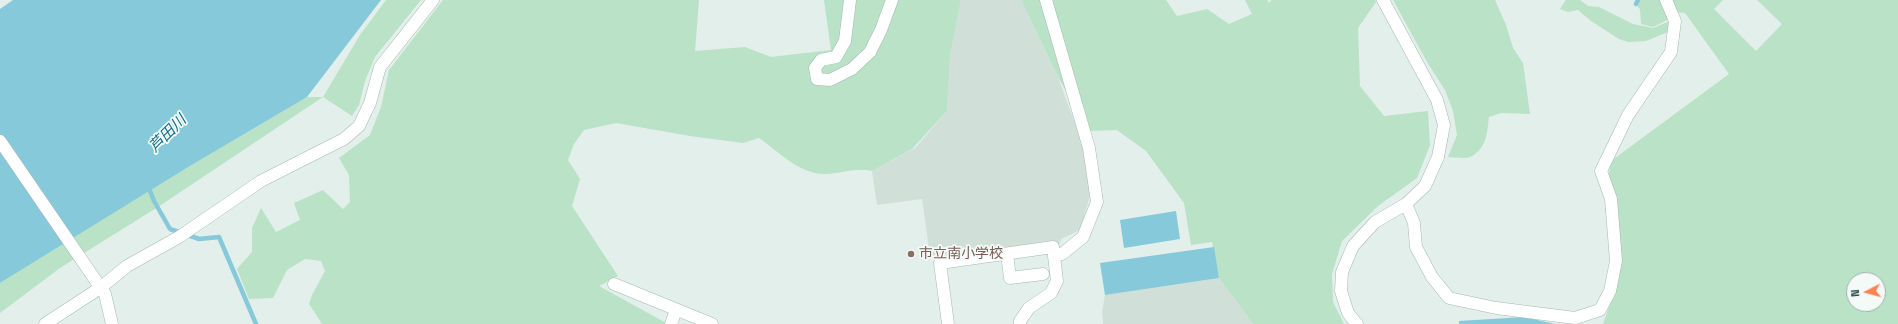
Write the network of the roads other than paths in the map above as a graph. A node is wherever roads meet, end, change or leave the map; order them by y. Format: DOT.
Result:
graph roads {
  1 [pos="433,0"];
  2 [pos="850,0"];
  3 [pos="892,0"];
  4 [pos="1046,0"];
  5 [pos="1383,0"];
  6 [pos="1666,0"];
  7 [pos="0,141"];
  8 [pos="1406,204"];
  9 [pos="1007,254"];
  10 [pos="1054,256"];
  11 [pos="1043,274"];
  12 [pos="98,283"];
  13 [pos="614,284"];
  14 [pos="676,310"];
  15 [pos="45,324"];
  16 [pos="112,324"];
  17 [pos="671,324"];
  18 [pos="710,324"];
  19 [pos="948,324"];
  20 [pos="1020,324"];
  21 [pos="1357,324"];
  1 -- 12 [label="street"];
  2 -- 3 [label="street"];
  4 -- 10 [label="street"];
  5 -- 8 [label="street"];
  6 -- 8 [label="street"];
  7 -- 12 [label="street"];
  8 -- 21 [label="street"];
  9 -- 10 [label="street"];
  9 -- 11 [label="street"];
  9 -- 19 [label="street"];
  10 -- 20 [label="street"];
  12 -- 15 [label="street"];
  12 -- 16 [label="street"];
  13 -- 14 [label="street"];
  14 -- 17 [label="street"];
  14 -- 18 [label="street"];
}
